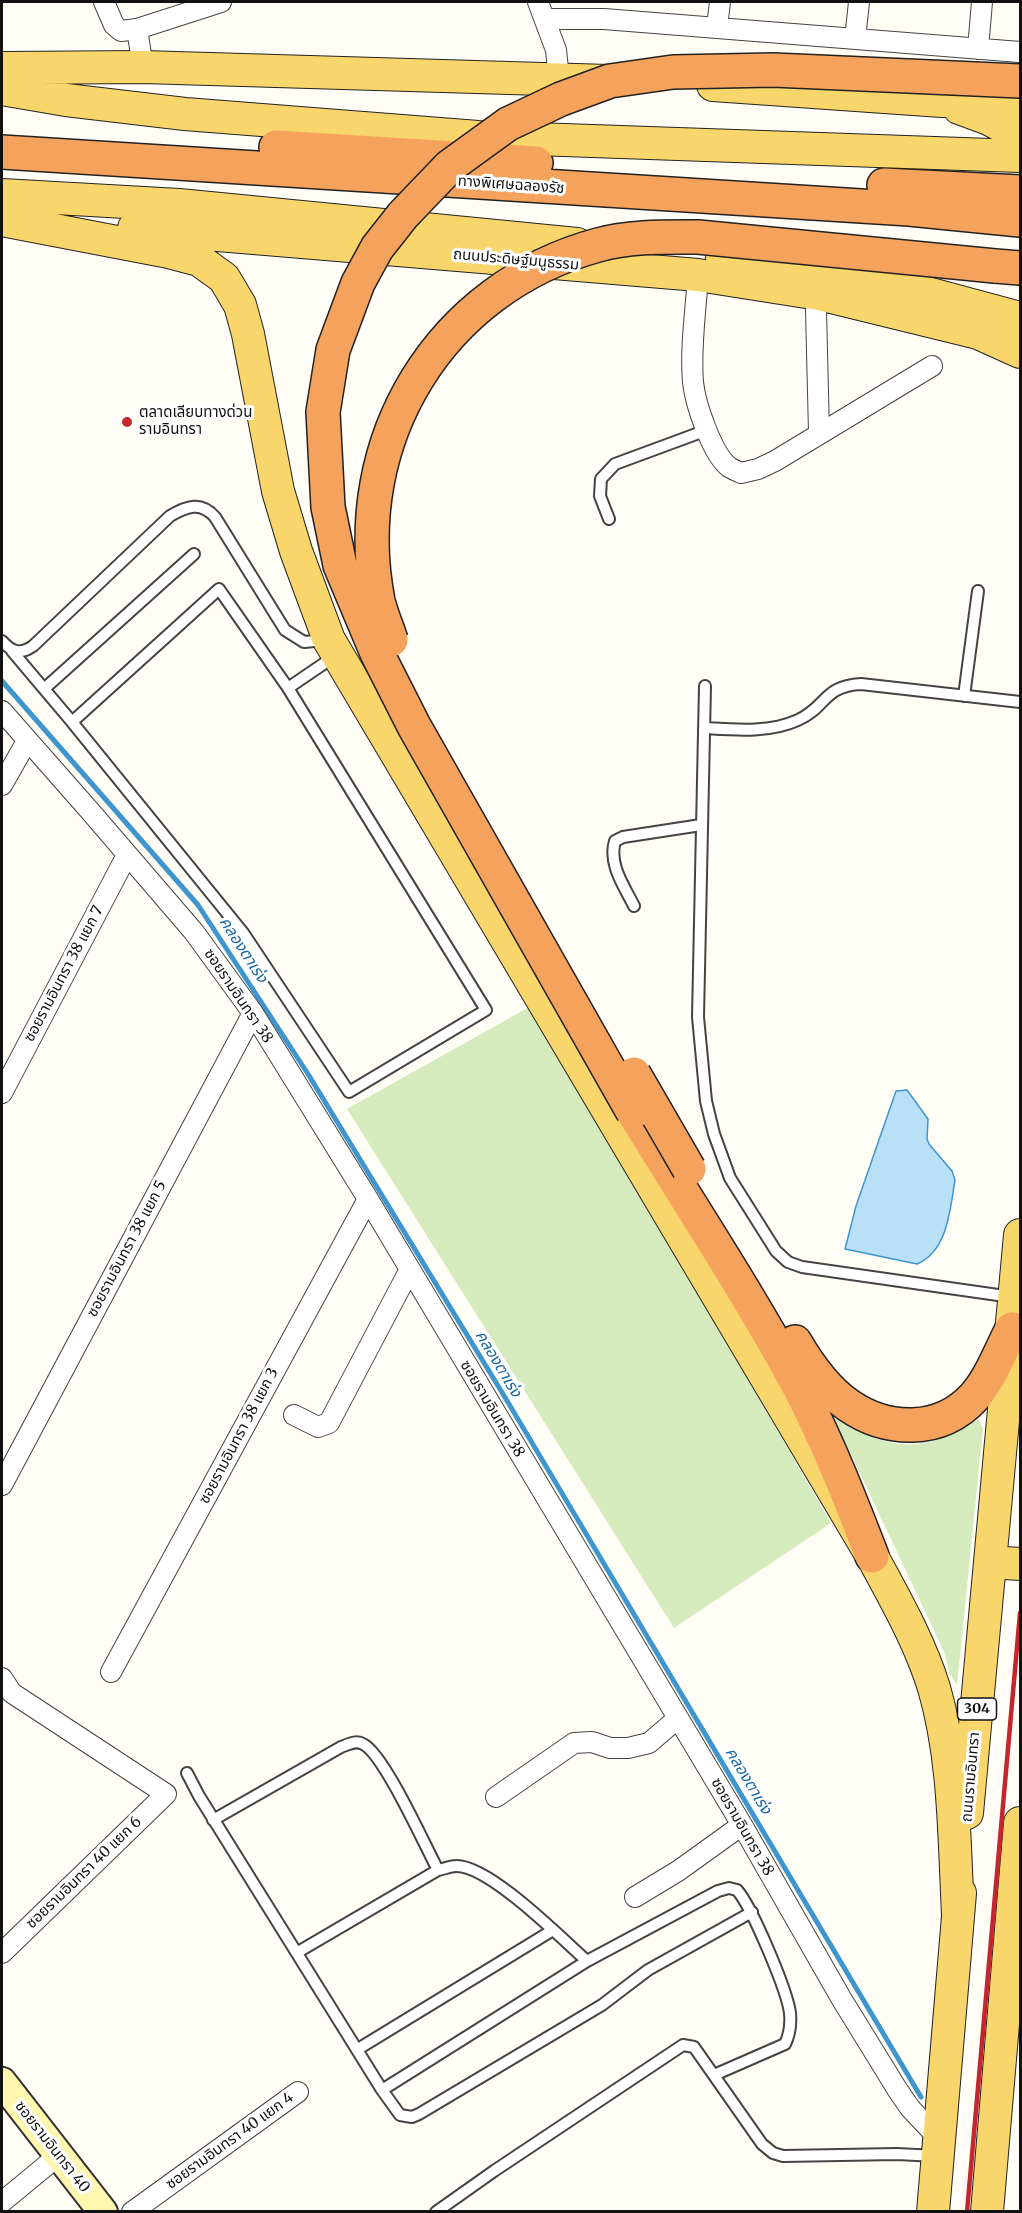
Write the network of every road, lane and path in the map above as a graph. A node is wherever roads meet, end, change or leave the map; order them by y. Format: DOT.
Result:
graph roads {
  1 [pos="105,2"];
  2 [pos="221,2"];
  3 [pos="720,2"];
  4 [pos="858,2"];
  5 [pos="982,2"];
  6 [pos="542,10"];
  7 [pos="604,10"];
  8 [pos="717,27"];
  9 [pos="137,29"];
  10 [pos="855,39"];
  11 [pos="978,49"];
  12 [pos="1020,52"];
  13 [pos="143,67"];
  14 [pos="2,68"];
  15 [pos="559,79"];
  16 [pos="1020,81"];
  17 [pos="2,89"];
  18 [pos="942,101"];
  19 [pos="1020,103"];
  20 [pos="2,130"];
  21 [pos="1020,136"];
  22 [pos="2,152"];
  23 [pos="1020,156"];
  24 [pos="1020,192"];
  25 [pos="2,195"];
  26 [pos="2,219"];
  27 [pos="1020,219"];
  28 [pos="1020,268"];
  29 [pos="698,275"];
  30 [pos="819,294"];
  31 [pos="1020,319"];
  32 [pos="978,333"];
  33 [pos="1020,352"];
  34 [pos="932,366"];
  35 [pos="707,430"];
  36 [pos="819,433"];
  37 [pos="609,519"];
  38 [pos="194,554"];
  39 [pos="978,591"];
  40 [pos="2,642"];
  41 [pos="333,647"];
  42 [pos="12,651"];
  43 [pos="705,686"];
  44 [pos="288,688"];
  45 [pos="45,689"];
  46 [pos="964,696"];
  47 [pos="1020,702"];
  48 [pos="2,711"];
  49 [pos="72,722"];
  50 [pos="705,728"];
  51 [pos="27,741"];
  52 [pos="2,785"];
  53 [pos="701,825"];
  54 [pos="127,855"];
  55 [pos="634,906"];
  56 [pos="253,1013"];
  57 [pos="2,1093"];
  58 [pos="627,1121"];
  59 [pos="368,1199"];
  60 [pos="1020,1235"];
  61 [pos="409,1271"];
  62 [pos="1015,1297"];
  63 [pos="1012,1329"];
  64 [pos="294,1415"];
  65 [pos="2,1485"];
  66 [pos="872,1556"];
  67 [pos="1006,1563"];
  68 [pos="111,1672"];
  69 [pos="2,1678"];
  70 [pos="677,1719"];
  71 [pos="187,1773"];
  72 [pos="496,1797"];
  73 [pos="213,1820"];
  74 [pos="1020,1823"];
  75 [pos="742,1825"];
  76 [pos="438,1870"];
  77 [pos="635,1897"];
  78 [pos="752,1912"];
  79 [pos="958,1914"];
  80 [pos="553,1930"];
  81 [pos="298,1952"];
  82 [pos="2,1953"];
  83 [pos="587,1961"];
  84 [pos="1012,2017"];
  85 [pos="358,2049"];
  86 [pos="714,2075"];
  87 [pos="2,2082"];
  88 [pos="382,2090"];
  89 [pos="298,2092"];
  90 [pos="938,2148"];
  91 [pos="59,2155"];
  92 [pos="2,2202"];
  93 [pos="103,2211"];
  94 [pos="132,2211"];
  95 [pos="436,2211"];
  96 [pos="933,2211"];
  97 [pos="987,2211"];
  1 -- 9 [label="street"];
  2 -- 9 [label="street"];
  3 -- 8 [label="street"];
  4 -- 10 [label="street"];
  5 -- 11 [label="street"];
  6 -- 7 [label="street"];
  6 -- 15 [label="street"];
  7 -- 8 [label="street"];
  8 -- 10 [label="street"];
  9 -- 13 [label="street"];
  10 -- 11 [label="street"];
  11 -- 12 [label="street"];
  13 -- 14 [label="main road"];
  13 -- 15 [label="main road"];
  15 -- 18 [label="main road"];
  16 -- 58 [label="highway, bridge"];
  17 -- 23 [label="main road"];
  18 -- 19 [label="main road"];
  18 -- 21 [label="main road"];
  20 -- 24 [label="highway, ทางพิเศษฉลองรัช"];
  22 -- 27 [label="highway, ทางพิเศษฉลองรัช"];
  25 -- 31 [label="main road, bridge"];
  26 -- 29 [label="main road, ถนนประดิษฐ์มนูธรรม"];
  26 -- 41 [label="main road"];
  28 -- 63 [label="highway, bridge"];
  29 -- 30 [label="main road, ถนนประดิษฐ์มนูธรรม"];
  29 -- 35 [label="street"];
  30 -- 32 [label="main road, ถนนประดิษฐ์มนูธรรม"];
  30 -- 36 [label="street"];
  31 -- 32 [label="main road"];
  32 -- 33 [label="main road, ถนนประดิษฐ์มนูธรรม"];
  34 -- 36 [label="street"];
  35 -- 36 [label="street"];
  35 -- 37 [label="lane"];
  38 -- 45 [label="lane"];
  39 -- 46 [label="lane"];
  40 -- 42 [label="lane"];
  41 -- 42 [label="lane"];
  41 -- 44 [label="lane"];
  41 -- 58 [label="main road"];
  42 -- 45 [label="lane"];
  43 -- 50 [label="lane"];
  44 -- 49 [label="lane"];
  44 -- 49 [label="lane"];
  45 -- 49 [label="lane"];
  46 -- 47 [label="lane"];
  46 -- 50 [label="lane"];
  48 -- 51 [label="street, ซอยรามอินทรา 38"];
  50 -- 53 [label="lane"];
  51 -- 52 [label="street"];
  51 -- 54 [label="street, ซอยรามอินทรา 38"];
  53 -- 55 [label="lane"];
  53 -- 62 [label="lane"];
  54 -- 56 [label="street, ซอยรามอินทรา 38"];
  54 -- 57 [label="street, ซอยรามอินทรา 38 แยก 7"];
  56 -- 59 [label="street, ซอยรามอินทรา 38"];
  56 -- 65 [label="street, ซอยรามอินทรา 38 แยก 5"];
  58 -- 66 [label="highway"];
  59 -- 61 [label="street, ซอยรามอินทรา 38"];
  59 -- 68 [label="street, ซอยรามอินทรา 38 แยก 3"];
  60 -- 62 [label="main road, ถนนรามอินทรา / 304"];
  61 -- 64 [label="street"];
  61 -- 70 [label="street, ซอยรามอินทรา 38"];
  62 -- 63 [label="main road, ถนนรามอินทรา / 304"];
  63 -- 67 [label="main road, ถนนรามอินทรา / 304"];
  66 -- 79 [label="main road"];
  67 -- 79 [label="main road, ถนนรามอินทรา / 304"];
  69 -- 82 [label="street, ซอยรามอินทรา 40 แยก 6"];
  70 -- 72 [label="street"];
  70 -- 75 [label="street, ซอยรามอินทรา 38"];
  71 -- 73 [label="lane"];
  73 -- 76 [label="lane"];
  73 -- 81 [label="lane"];
  74 -- 84 [label="main road"];
  75 -- 77 [label="street"];
  75 -- 90 [label="street, ซอยรามอินทรา 38"];
  76 -- 80 [label="lane"];
  76 -- 81 [label="lane"];
  78 -- 83 [label="lane"];
  78 -- 86 [label="lane"];
  78 -- 88 [label="lane"];
  79 -- 90 [label="main road, ถนนรามอินทรา / 304"];
  80 -- 83 [label="lane"];
  80 -- 85 [label="lane"];
  81 -- 85 [label="lane"];
  83 -- 88 [label="lane"];
  84 -- 97 [label="main road"];
  85 -- 88 [label="lane"];
  86 -- 90 [label="lane"];
  86 -- 95 [label="lane"];
  87 -- 91 [label="street, ซอยรามอินทรา 40"];
  89 -- 94 [label="street, ซอยรามอินทรา 40 แยก 4"];
  90 -- 96 [label="main road, ถนนรามอินทรา / 304"];
  91 -- 92 [label="street"];
  91 -- 93 [label="street, ซอยรามอินทรา 40"];
}
